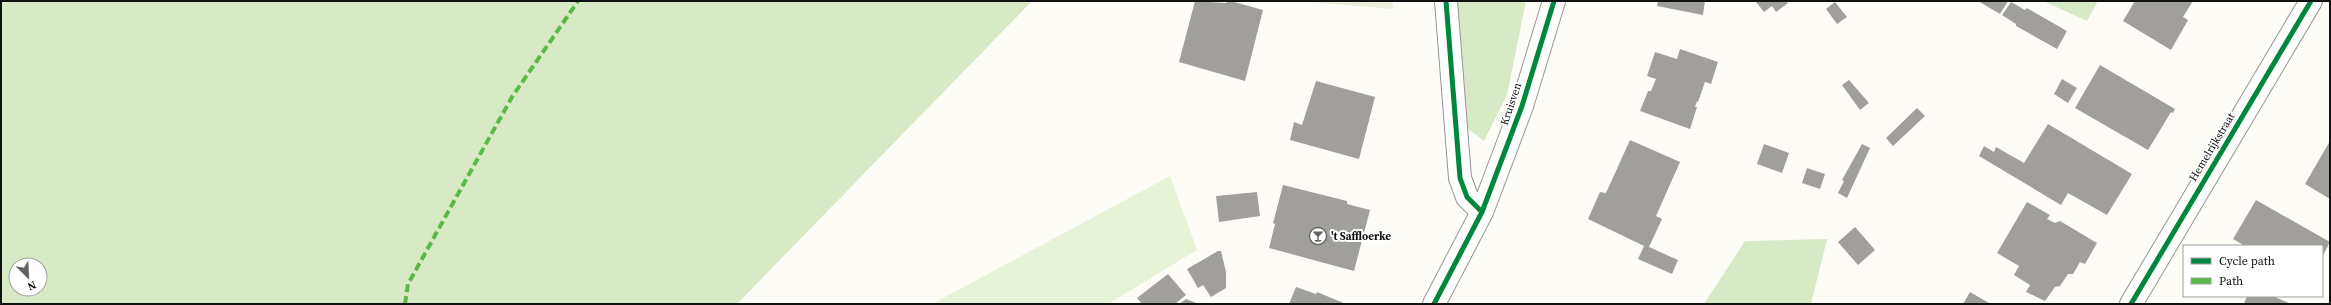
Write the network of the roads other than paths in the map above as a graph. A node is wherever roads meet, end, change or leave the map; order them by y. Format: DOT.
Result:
graph roads {
  1 [pos="1446,1"];
  2 [pos="1554,1"];
  3 [pos="2311,1"];
  4 [pos="1482,212"];
  5 [pos="1434,304"];
  6 [pos="2131,304"];
  1 -- 4 [label="street"];
  2 -- 4 [label="street, Kruisven"];
  3 -- 6 [label="street, Hemelrijkstraat"];
  4 -- 5 [label="street, Kruisven"];
}
